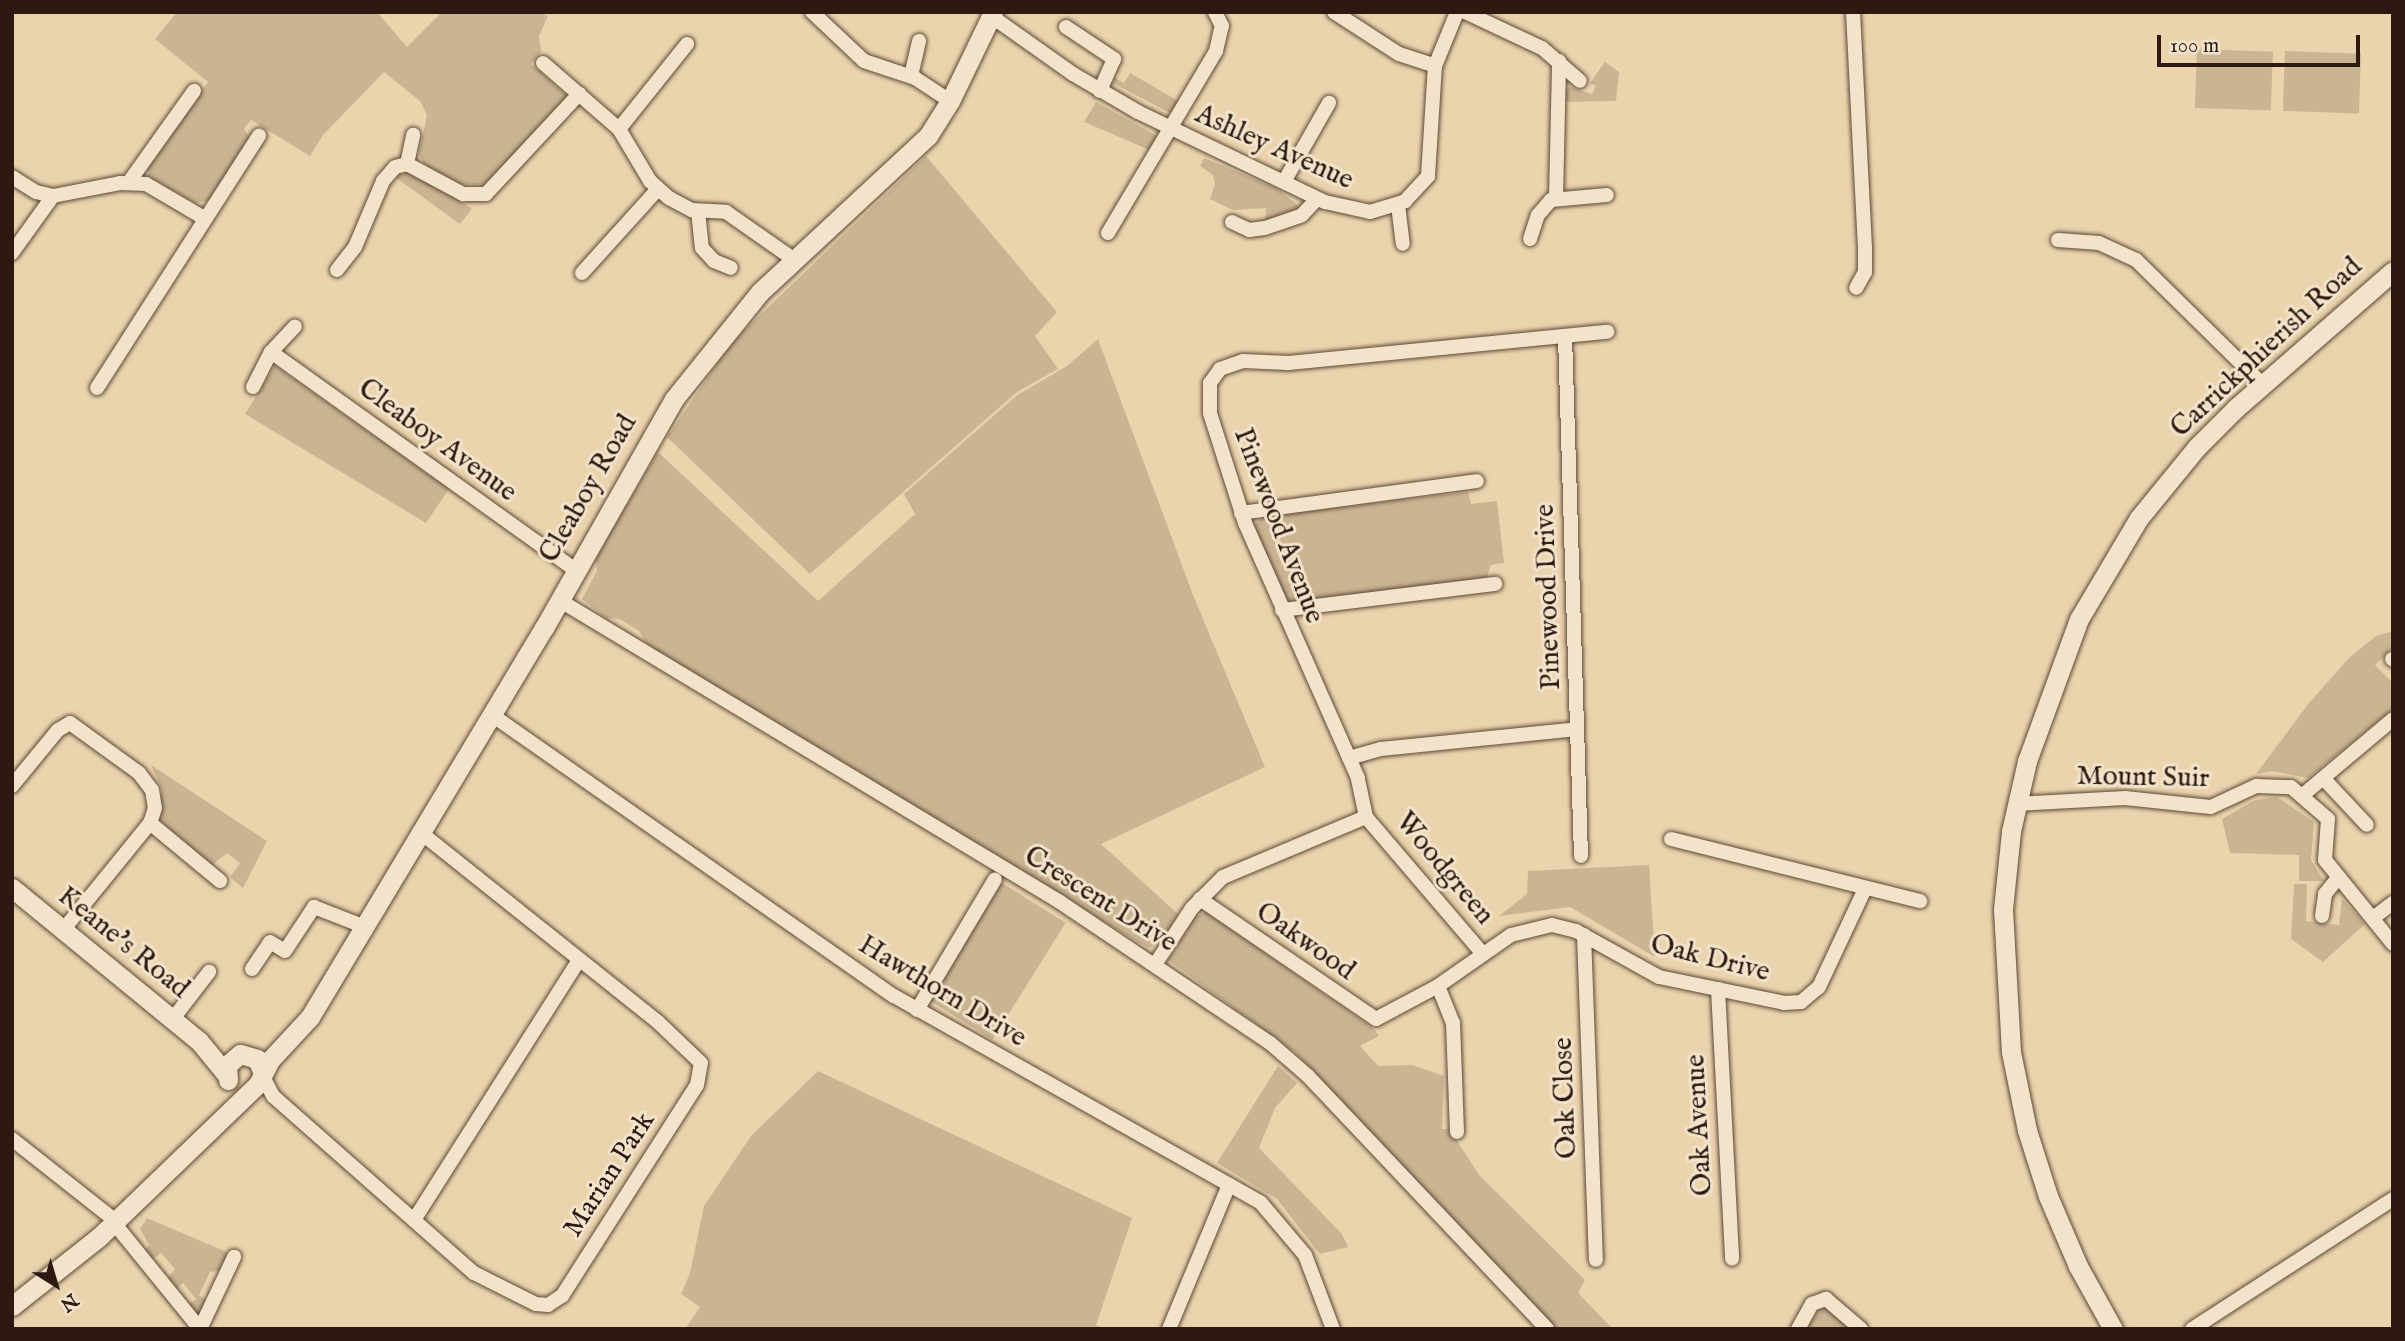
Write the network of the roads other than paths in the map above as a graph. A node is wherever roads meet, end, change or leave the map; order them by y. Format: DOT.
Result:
graph roads {
  1 [pos="811,12"];
  2 [pos="1215,12"];
  3 [pos="1334,12"];
  4 [pos="1457,12"];
  5 [pos="1465,12"];
  6 [pos="1853,12"];
  7 [pos="992,14"];
  8 [pos="1066,27"];
  9 [pos="919,41"];
  10 [pos="687,44"];
  11 [pos="1559,61"];
  12 [pos="542,62"];
  13 [pos="1435,66"];
  14 [pos="911,76"];
  15 [pos="1580,81"];
  16 [pos="194,91"];
  17 [pos="1100,91"];
  18 [pos="579,94"];
  19 [pos="950,102"];
  20 [pos="1329,103"];
  21 [pos="1172,128"];
  22 [pos="619,130"];
  23 [pos="413,135"];
  24 [pos="259,136"];
  25 [pos="407,164"];
  26 [pos="12,177"];
  27 [pos="1285,180"];
  28 [pos="129,182"];
  29 [pos="658,189"];
  30 [pos="1606,195"];
  31 [pos="53,196"];
  32 [pos="1556,198"];
  33 [pos="1317,199"];
  34 [pos="1398,205"];
  35 [pos="698,211"];
  36 [pos="204,218"];
  37 [pos="1232,222"];
  38 [pos="1108,233"];
  39 [pos="1530,239"];
  40 [pos="2058,240"];
  41 [pos="1403,244"];
  42 [pos="12,253"];
  43 [pos="793,259"];
  44 [pos="731,268"];
  45 [pos="337,270"];
  46 [pos="2393,271"];
  47 [pos="582,273"];
  48 [pos="1856,288"];
  49 [pos="295,326"];
  50 [pos="1607,332"];
  51 [pos="1565,336"];
  52 [pos="271,352"];
  53 [pos="2263,385"];
  54 [pos="253,387"];
  55 [pos="97,388"];
  56 [pos="1477,481"];
  57 [pos="1241,513"];
  58 [pos="575,570"];
  59 [pos="1495,584"];
  60 [pos="559,600"];
  61 [pos="1282,610"];
  62 [pos="492,715"];
  63 [pos="2393,719"];
  64 [pos="1577,729"];
  65 [pos="1349,758"];
  66 [pos="2323,778"];
  67 [pos="12,786"];
  68 [pos="2304,794"];
  69 [pos="2017,804"];
  70 [pos="1366,817"];
  71 [pos="150,823"];
  72 [pos="2367,825"];
  73 [pos="420,832"];
  74 [pos="1671,839"];
  75 [pos="1581,856"];
  76 [pos="2338,877"];
  77 [pos="995,879"];
  78 [pos="220,881"];
  79 [pos="12,888"];
  80 [pos="1865,889"];
  81 [pos="1200,899"];
  82 [pos="1920,901"];
  83 [pos="2393,903"];
  84 [pos="2322,916"];
  85 [pos="2373,918"];
  86 [pos="363,926"];
  87 [pos="63,930"];
  88 [pos="1584,936"];
  89 [pos="2393,944"];
  90 [pos="1483,954"];
  91 [pos="579,960"];
  92 [pos="1156,963"];
  93 [pos="252,969"];
  94 [pos="209,972"];
  95 [pos="1438,986"];
  96 [pos="1718,989"];
  97 [pos="917,1010"];
  98 [pos="1384,1017"];
  99 [pos="172,1020"];
  100 [pos="199,1041"];
  101 [pos="253,1073"];
  102 [pos="228,1078"];
  103 [pos="215,1121"];
  104 [pos="1457,1132"];
  105 [pos="12,1139"];
  106 [pos="1229,1185"];
  107 [pos="2393,1199"];
  108 [pos="414,1220"];
  109 [pos="115,1222"];
  110 [pos="234,1257"];
  111 [pos="1732,1259"];
  112 [pos="1596,1260"];
  113 [pos="12,1306"];
  114 [pos="1169,1329"];
  115 [pos="1333,1329"];
  116 [pos="1547,1329"];
  117 [pos="1798,1329"];
  118 [pos="1861,1329"];
  119 [pos="2113,1329"];
  120 [pos="2192,1329"];
  1 -- 14 [label="street"];
  2 -- 21 [label="street"];
  3 -- 13 [label="street"];
  4 -- 13 [label="street"];
  5 -- 11 [label="street"];
  6 -- 48 [label="street"];
  7 -- 17 [label="street, Ashley Avenue"];
  7 -- 19 [label="street, Cleaboy Road"];
  8 -- 17 [label="street"];
  9 -- 14 [label="street"];
  10 -- 22 [label="street"];
  11 -- 15 [label="street"];
  11 -- 32 [label="street"];
  12 -- 18 [label="street"];
  13 -- 34 [label="street"];
  14 -- 19 [label="street"];
  16 -- 28 [label="street"];
  17 -- 21 [label="street, Ashley Avenue"];
  18 -- 22 [label="street"];
  18 -- 25 [label="street"];
  19 -- 43 [label="street, Cleaboy Road"];
  20 -- 27 [label="street"];
  21 -- 27 [label="street, Ashley Avenue"];
  21 -- 38 [label="street"];
  22 -- 29 [label="street"];
  23 -- 25 [label="street"];
  24 -- 36 [label="street"];
  25 -- 45 [label="street"];
  26 -- 31 [label="street"];
  27 -- 33 [label="street, Ashley Avenue"];
  28 -- 31 [label="street"];
  28 -- 36 [label="street"];
  29 -- 35 [label="street"];
  29 -- 47 [label="street"];
  30 -- 32 [label="street"];
  31 -- 42 [label="street"];
  32 -- 39 [label="street"];
  33 -- 34 [label="street, Ashley Avenue"];
  33 -- 37 [label="street"];
  34 -- 41 [label="street"];
  35 -- 43 [label="street"];
  35 -- 44 [label="street"];
  36 -- 55 [label="street"];
  40 -- 53 [label="street"];
  43 -- 58 [label="street, Cleaboy Road"];
  46 -- 53 [label="street, Carrickphierish Road"];
  49 -- 52 [label="street"];
  50 -- 51 [label="street, Pinewood Avenue"];
  51 -- 57 [label="street, Pinewood Avenue"];
  51 -- 64 [label="street, Pinewood Drive"];
  52 -- 54 [label="street"];
  52 -- 58 [label="street, Cleaboy Avenue"];
  53 -- 69 [label="street, Carrickphierish Road"];
  56 -- 57 [label="street"];
  57 -- 61 [label="street, Pinewood Avenue"];
  58 -- 60 [label="street, Cleaboy Road"];
  59 -- 61 [label="street"];
  60 -- 62 [label="street, Cleaboy Road"];
  60 -- 92 [label="street, Crescent Drive"];
  61 -- 65 [label="street, Pinewood Avenue"];
  62 -- 73 [label="street, Cleaboy Road"];
  62 -- 97 [label="street, Hawthorn Drive"];
  63 -- 66 [label="street"];
  64 -- 65 [label="street"];
  64 -- 75 [label="street, Pinewood Drive"];
  65 -- 70 [label="street, Pinewood Avenue"];
  66 -- 68 [label="street"];
  66 -- 72 [label="street"];
  67 -- 71 [label="street"];
  68 -- 69 [label="street, Mount Suir"];
  68 -- 76 [label="street"];
  69 -- 119 [label="street, Carrickphierish Road"];
  70 -- 81 [label="street"];
  70 -- 90 [label="street, Woodgreen"];
  71 -- 78 [label="street"];
  71 -- 87 [label="street"];
  73 -- 86 [label="street, Cleaboy Road"];
  73 -- 91 [label="street, Marian Park"];
  74 -- 80 [label="street"];
  76 -- 84 [label="street"];
  76 -- 85 [label="street"];
  77 -- 97 [label="street"];
  79 -- 87 [label="street, Keane's Road"];
  80 -- 82 [label="street"];
  80 -- 96 [label="street, Oak Drive"];
  81 -- 92 [label="street"];
  81 -- 98 [label="street, Oakwood"];
  83 -- 85 [label="street"];
  85 -- 89 [label="street"];
  86 -- 93 [label="street"];
  86 -- 101 [label="street, Cleaboy Road"];
  87 -- 99 [label="street, Keane's Road"];
  88 -- 90 [label="street, Oak Drive"];
  88 -- 96 [label="street, Oak Drive"];
  88 -- 112 [label="street, Oak Close"];
  90 -- 95 [label="street, Oak Drive"];
  91 -- 108 [label="street"];
  91 -- 108 [label="street, Marian Park"];
  92 -- 116 [label="street, Crescent Drive"];
  94 -- 99 [label="street"];
  95 -- 98 [label="street, Oak Drive"];
  95 -- 104 [label="street"];
  96 -- 111 [label="street, Oak Avenue"];
  97 -- 106 [label="street, Hawthorn Drive"];
  99 -- 100 [label="street, Keane's Road"];
  100 -- 101 [label="street, Keane's Road"];
  100 -- 102 [label="street, Keane's Road"];
  101 -- 102 [label="street"];
  101 -- 102 [label="street"];
  101 -- 103 [label="street"];
  101 -- 108 [label="street, Marian Park"];
  102 -- 103 [label="street"];
  103 -- 109 [label="street"];
  105 -- 109 [label="street"];
  106 -- 114 [label="street"];
  106 -- 115 [label="street, Hawthorn Drive"];
  107 -- 120 [label="street"];
  109 -- 110 [label="street"];
  109 -- 113 [label="street"];
  117 -- 118 [label="street"];
}
